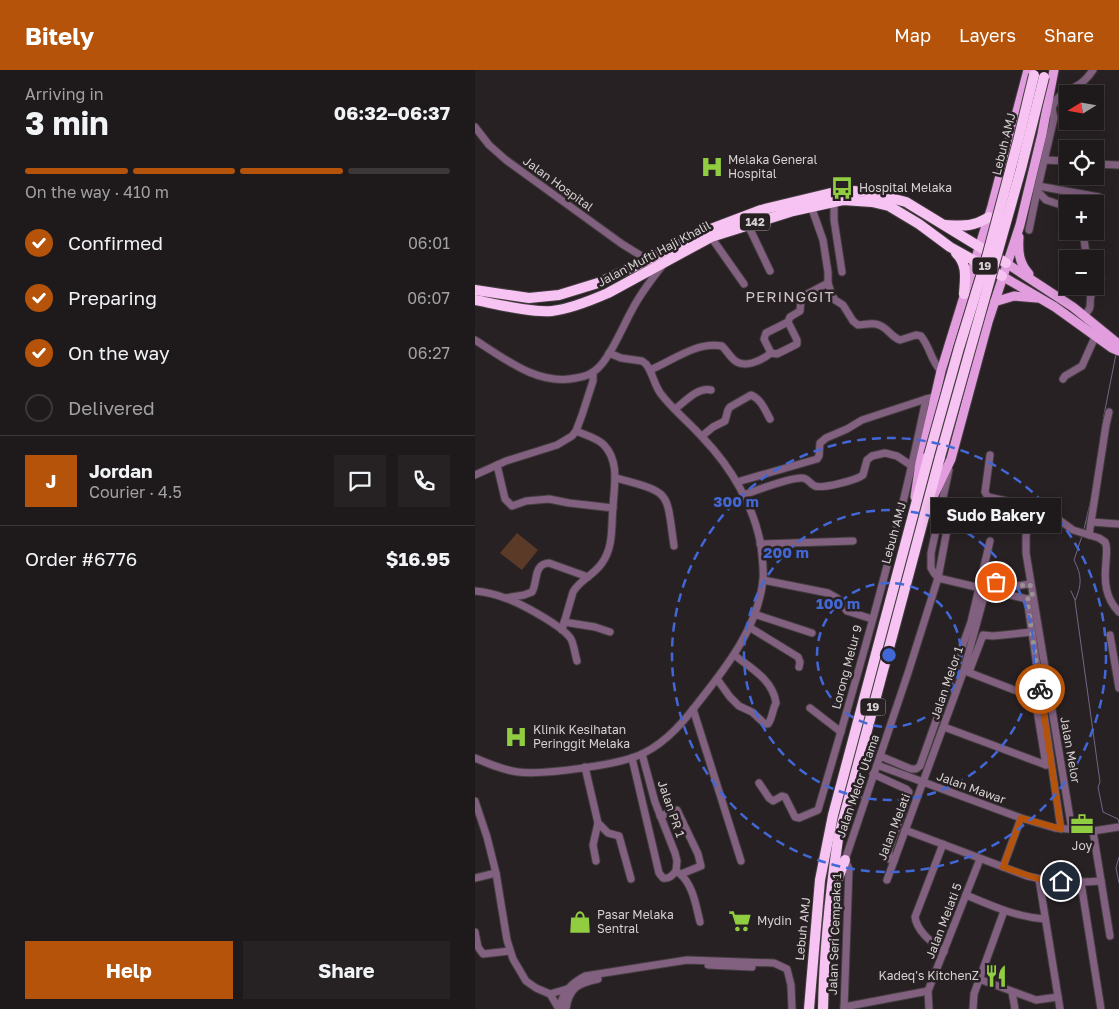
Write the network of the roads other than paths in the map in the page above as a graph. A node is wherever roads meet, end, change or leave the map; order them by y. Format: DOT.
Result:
graph roads {
  1 [pos="1055,70"];
  2 [pos="1093,70"];
  3 [pos="1037,72"];
  4 [pos="1049,108"];
  5 [pos="475,127"];
  6 [pos="1045,160"];
  7 [pos="1059,161"];
  8 [pos="1104,164"];
  9 [pos="1118,165"];
  10 [pos="1037,188"];
  11 [pos="1080,195"];
  12 [pos="834,201"];
  13 [pos="1059,204"];
  14 [pos="811,206"];
  15 [pos="992,206"];
  16 [pos="1022,214"];
  17 [pos="989,216"];
  18 [pos="747,225"];
  19 [pos="945,225"];
  20 [pos="1020,225"];
  21 [pos="1029,230"];
  22 [pos="711,237"];
  23 [pos="979,246"];
  24 [pos="950,247"];
  25 [pos="634,252"];
  26 [pos="648,260"];
  27 [pos="975,262"];
  28 [pos="1007,263"];
  29 [pos="663,264"];
  30 [pos="637,265"];
  31 [pos="769,272"];
  32 [pos="842,272"];
  33 [pos="1002,276"];
  34 [pos="1032,279"];
  35 [pos="828,283"];
  36 [pos="744,284"];
  37 [pos="475,290"];
  38 [pos="964,294"];
  39 [pos="1092,295"];
  40 [pos="1042,298"];
  41 [pos="475,300"];
  42 [pos="994,302"];
  43 [pos="475,305"];
  44 [pos="552,311"];
  45 [pos="1084,315"];
  46 [pos="787,322"];
  47 [pos="988,322"];
  48 [pos="955,326"];
  49 [pos="1096,335"];
  50 [pos="475,340"];
  51 [pos="1119,350"];
  52 [pos="609,353"];
  53 [pos="771,353"];
  54 [pos="650,370"];
  55 [pos="941,371"];
  56 [pos="593,372"];
  57 [pos="1063,379"];
  58 [pos="711,390"];
  59 [pos="930,398"];
  60 [pos="675,410"];
  61 [pos="1109,412"];
  62 [pos="770,419"];
  63 [pos="577,431"];
  64 [pos="703,436"];
  65 [pos="990,455"];
  66 [pos="951,459"];
  67 [pos="915,463"];
  68 [pos="497,465"];
  69 [pos="475,475"];
  70 [pos="616,478"];
  71 [pos="737,482"];
  72 [pos="743,496"];
  73 [pos="1031,506"];
  74 [pos="613,508"];
  75 [pos="914,508"];
  76 [pos="923,518"];
  77 [pos="1091,522"];
  78 [pos="1119,524"];
  79 [pos="947,530"];
  80 [pos="1089,535"];
  81 [pos="853,541"];
  82 [pos="990,541"];
  83 [pos="760,544"];
  84 [pos="674,546"];
  85 [pos="891,549"];
  86 [pos="902,552"];
  87 [pos="588,577"];
  88 [pos="939,578"];
  89 [pos="982,578"];
  90 [pos="763,580"];
  91 [pos="1030,584"];
  92 [pos="983,588"];
  93 [pos="475,591"];
  94 [pos="505,598"];
  95 [pos="1030,598"];
  96 [pos="1119,612"];
  97 [pos="754,614"];
  98 [pos="872,619"];
  99 [pos="563,626"];
  100 [pos="749,627"];
  101 [pos="610,632"];
  102 [pos="1032,632"];
  103 [pos="812,633"];
  104 [pos="1110,635"];
  105 [pos="734,655"];
  106 [pos="577,661"];
  107 [pos="799,667"];
  108 [pos="1041,669"];
  109 [pos="967,671"];
  110 [pos="717,679"];
  111 [pos="1119,688"];
  112 [pos="953,689"];
  113 [pos="1038,698"];
  114 [pos="810,708"];
  115 [pos="693,709"];
  116 [pos="944,727"];
  117 [pos="841,732"];
  118 [pos="928,745"];
  119 [pos="1057,746"];
  120 [pos="1049,747"];
  121 [pos="936,748"];
  122 [pos="642,754"];
  123 [pos="880,756"];
  124 [pos="475,758"];
  125 [pos="632,758"];
  126 [pos="833,762"];
  127 [pos="897,764"];
  128 [pos="1049,764"];
  129 [pos="877,765"];
  130 [pos="846,766"];
  131 [pos="585,767"];
  132 [pos="894,772"];
  133 [pos="873,774"];
  134 [pos="891,781"];
  135 [pos="759,783"];
  136 [pos="923,783"];
  137 [pos="475,801"];
  138 [pos="903,812"];
  139 [pos="660,816"];
  140 [pos="911,816"];
  141 [pos="1021,818"];
  142 [pos="1119,827"];
  143 [pos="603,829"];
  144 [pos="1061,829"];
  145 [pos="905,830"];
  146 [pos="1072,830"];
  147 [pos="1093,831"];
  148 [pos="943,844"];
  149 [pos="980,859"];
  150 [pos="845,860"];
  151 [pos="596,861"];
  152 [pos="741,861"];
  153 [pos="894,861"];
  154 [pos="1003,867"];
  155 [pos="496,873"];
  156 [pos="678,873"];
  157 [pos="475,878"];
  158 [pos="631,878"];
  159 [pos="1039,879"];
  160 [pos="887,880"];
  161 [pos="1101,881"];
  162 [pos="1081,883"];
  163 [pos="965,895"];
  164 [pos="830,897"];
  165 [pos="1004,911"];
  166 [pos="1045,919"];
  167 [pos="700,922"];
  168 [pos="475,932"];
  169 [pos="1110,936"];
  170 [pos="509,951"];
  171 [pos="944,952"];
  172 [pos="787,969"];
  173 [pos="979,979"];
  174 [pos="567,989"];
  175 [pos="928,990"];
  176 [pos="1012,992"];
  177 [pos="550,994"];
  178 [pos="1058,997"];
  179 [pos="844,1008"];
  180 [pos="559,1009"];
  181 [pos="566,1009"];
  182 [pos="792,1009"];
  183 [pos="809,1009"];
  184 [pos="823,1009"];
  185 [pos="929,1009"];
  186 [pos="973,1009"];
  187 [pos="1015,1009"];
  188 [pos="1060,1009"];
  189 [pos="1101,1009"];
  1 -- 4 [label="main road"];
  2 -- 4 [label="street"];
  3 -- 15 [label="main road"];
  3 -- 75 [label="highway, Lebuh AMJ / 19, bridge"];
  3 -- 76 [label="highway, Lebuh AMJ / 19, bridge"];
  4 -- 6 [label="street"];
  4 -- 16 [label="main road"];
  5 -- 25 [label="street, Jalan Hospital"];
  6 -- 7 [label="street"];
  6 -- 10 [label="street"];
  8 -- 9 [label="street"];
  10 -- 11 [label="street"];
  10 -- 13 [label="street"];
  10 -- 21 [label="street"];
  12 -- 14 [label="highway, Jalan Mufti Haji Khalil / 142"];
  12 -- 24 [label="highway, Jalan Mufti Haji Khalil / 142"];
  12 -- 32 [label="street"];
  14 -- 18 [label="highway, Jalan Mufti Haji Khalil / 142"];
  14 -- 35 [label="street"];
  15 -- 16 [label="main road"];
  15 -- 17 [label="main road"];
  16 -- 20 [label="main road"];
  17 -- 19 [label="highway"];
  17 -- 23 [label="main road"];
  18 -- 22 [label="highway, Jalan Mufti Haji Khalil / 142"];
  18 -- 31 [label="street"];
  19 -- 23 [label="highway, Jalan Mufti Haji Khalil / 142"];
  19 -- 26 [label="highway, Jalan Mufti Haji Khalil / 142"];
  20 -- 28 [label="main road"];
  20 -- 34 [label="main road"];
  22 -- 29 [label="highway, Jalan Mufti Haji Khalil / 142"];
  22 -- 36 [label="street"];
  23 -- 27 [label="main road"];
  23 -- 28 [label="highway, Jalan Mufti Haji Khalil / 142"];
  24 -- 27 [label="highway, Jalan Mufti Haji Khalil / 142"];
  24 -- 38 [label="highway"];
  25 -- 26 [label="street, Jalan Hospital"];
  25 -- 30 [label="street"];
  26 -- 30 [label="highway, Jalan Mufti Haji Khalil / 142"];
  27 -- 33 [label="highway, Jalan Mufti Haji Khalil / 142"];
  27 -- 38 [label="main road"];
  28 -- 33 [label="main road"];
  28 -- 34 [label="main road, 19"];
  29 -- 44 [label="highway, Jalan Mufti Haji Khalil / 142"];
  29 -- 52 [label="street"];
  30 -- 37 [label="highway, Jalan Mufti Haji Khalil / 142"];
  33 -- 40 [label="main road, 19"];
  33 -- 42 [label="main road"];
  34 -- 45 [label="main road, 19"];
  35 -- 46 [label="street"];
  35 -- 55 [label="street"];
  38 -- 48 [label="main road"];
  39 -- 45 [label="street"];
  40 -- 42 [label="main road"];
  40 -- 49 [label="main road, 19"];
  41 -- 44 [label="highway, 142"];
  42 -- 47 [label="main road"];
  43 -- 44 [label="main road, Jalan Mufti Haji Khalil / 142"];
  45 -- 51 [label="main road, 19"];
  46 -- 53 [label="street"];
  46 -- 53 [label="street"];
  47 -- 48 [label="main road"];
  47 -- 66 [label="main road"];
  48 -- 55 [label="main road"];
  49 -- 51 [label="main road, 19"];
  49 -- 57 [label="street"];
  50 -- 56 [label="street"];
  52 -- 54 [label="street"];
  52 -- 56 [label="street"];
  53 -- 54 [label="street"];
  54 -- 60 [label="street"];
  55 -- 59 [label="main road"];
  56 -- 63 [label="street"];
  58 -- 60 [label="street"];
  59 -- 67 [label="main road"];
  59 -- 71 [label="street"];
  60 -- 64 [label="street"];
  61 -- 77 [label="street"];
  62 -- 64 [label="street"];
  63 -- 68 [label="street"];
  63 -- 70 [label="street"];
  64 -- 71 [label="street"];
  65 -- 73 [label="street"];
  66 -- 76 [label="main road"];
  66 -- 88 [label="street"];
  67 -- 72 [label="street"];
  67 -- 75 [label="main road"];
  67 -- 85 [label="street, Lorong Melur 9"];
  68 -- 69 [label="street"];
  68 -- 74 [label="street"];
  70 -- 74 [label="street"];
  70 -- 84 [label="street"];
  71 -- 72 [label="street"];
  72 -- 83 [label="street"];
  73 -- 80 [label="street"];
  73 -- 91 [label="street, Jalan Melor"];
  74 -- 87 [label="street"];
  75 -- 86 [label="highway, Lebuh AMJ / 19"];
  76 -- 164 [label="highway, Lebuh AMJ / 19"];
  77 -- 78 [label="street"];
  77 -- 80 [label="street"];
  79 -- 88 [label="street"];
  80 -- 96 [label="street"];
  81 -- 83 [label="street"];
  82 -- 89 [label="street"];
  83 -- 90 [label="street"];
  85 -- 86 [label="street"];
  85 -- 98 [label="street, Lorong Melur 9"];
  86 -- 130 [label="highway, Lebuh AMJ / 19"];
  87 -- 94 [label="street"];
  87 -- 99 [label="street"];
  88 -- 92 [label="street"];
  88 -- 123 [label="street, Jalan Melor Utama"];
  89 -- 91 [label="street"];
  89 -- 92 [label="street"];
  90 -- 97 [label="street"];
  90 -- 98 [label="street"];
  91 -- 95 [label="street, Jalan Melor"];
  92 -- 95 [label="street"];
  92 -- 109 [label="street, Jalan Melor 1"];
  92 -- 112 [label="street"];
  93 -- 94 [label="street"];
  94 -- 99 [label="street"];
  95 -- 102 [label="street, Jalan Melor"];
  95 -- 108 [label="street, Jalan Melor"];
  97 -- 100 [label="street"];
  97 -- 103 [label="street"];
  98 -- 117 [label="street, Lorong Melur 9"];
  99 -- 101 [label="street"];
  99 -- 106 [label="street"];
  100 -- 105 [label="street"];
  100 -- 107 [label="street"];
  102 -- 108 [label="street, Jalan Melor"];
  102 -- 109 [label="street"];
  104 -- 111 [label="street"];
  105 -- 110 [label="street"];
  105 -- 110 [label="street"];
  108 -- 113 [label="street, Jalan Melor"];
  108 -- 119 [label="street, Jalan Melor"];
  109 -- 112 [label="street, Jalan Melor 1"];
  109 -- 113 [label="street"];
  110 -- 115 [label="street"];
  112 -- 116 [label="street, Jalan Melor 1"];
  112 -- 118 [label="street"];
  113 -- 120 [label="street, Jalan Melor"];
  113 -- 128 [label="street"];
  114 -- 117 [label="street"];
  115 -- 122 [label="street"];
  115 -- 152 [label="street"];
  116 -- 121 [label="street, Jalan Melor 1"];
  116 -- 128 [label="street"];
  117 -- 126 [label="street, Lorong Melur 9"];
  118 -- 121 [label="street"];
  118 -- 127 [label="street"];
  119 -- 120 [label="street"];
  119 -- 146 [label="street, Jalan Melor"];
  120 -- 128 [label="street, Jalan Melor"];
  121 -- 136 [label="street, Jalan Melor 1"];
  122 -- 125 [label="street"];
  122 -- 139 [label="street, Jalan PR 1"];
  123 -- 127 [label="street"];
  123 -- 129 [label="street, Jalan Melor Utama"];
  124 -- 131 [label="street"];
  125 -- 131 [label="street"];
  125 -- 156 [label="street"];
  126 -- 130 [label="street"];
  126 -- 135 [label="street, Lorong Melur 9"];
  127 -- 132 [label="street"];
  128 -- 144 [label="street, Jalan Melor"];
  129 -- 132 [label="street, Jalan Mawar"];
  129 -- 133 [label="street, Jalan Melor Utama"];
  130 -- 183 [label="highway, Lebuh AMJ / 19"];
  131 -- 143 [label="street"];
  132 -- 134 [label="street"];
  132 -- 136 [label="street, Jalan Mawar"];
  133 -- 134 [label="street"];
  133 -- 150 [label="street, Jalan Melor Utama"];
  134 -- 138 [label="street"];
  136 -- 140 [label="street, Jalan Melati"];
  136 -- 141 [label="street, Jalan Mawar"];
  137 -- 155 [label="street"];
  138 -- 140 [label="street"];
  138 -- 153 [label="street"];
  139 -- 156 [label="street, Jalan PR 1"];
  139 -- 156 [label="street"];
  140 -- 145 [label="street, Jalan Melati"];
  141 -- 144 [label="street, Jalan Mawar"];
  141 -- 154 [label="street"];
  142 -- 147 [label="street, Jalan Mawar"];
  143 -- 151 [label="street"];
  143 -- 158 [label="street"];
  144 -- 146 [label="street, Jalan Mawar"];
  145 -- 148 [label="street"];
  145 -- 153 [label="street, Jalan Melati"];
  146 -- 147 [label="street, Jalan Mawar"];
  147 -- 161 [label="street"];
  148 -- 149 [label="street"];
  148 -- 171 [label="street"];
  149 -- 154 [label="street"];
  149 -- 163 [label="street, Jalan Melati 5"];
  150 -- 164 [label="highway"];
  150 -- 179 [label="street, Jalan Seri Cempaka 1"];
  153 -- 160 [label="street, Jalan Melati"];
  154 -- 159 [label="street"];
  155 -- 157 [label="street"];
  155 -- 170 [label="street"];
  156 -- 167 [label="street, Jalan PR 1"];
  159 -- 162 [label="street"];
  159 -- 166 [label="street"];
  161 -- 162 [label="street"];
  161 -- 169 [label="street"];
  162 -- 189 [label="street"];
  163 -- 165 [label="street"];
  163 -- 171 [label="street, Jalan Melati 5"];
  164 -- 184 [label="highway, Lebuh AMJ / 19"];
  165 -- 166 [label="street"];
  165 -- 173 [label="street"];
  166 -- 178 [label="street"];
  168 -- 170 [label="street"];
  170 -- 177 [label="street"];
  171 -- 175 [label="street, Jalan Melati 5"];
  172 -- 174 [label="street"];
  172 -- 181 [label="street"];
  172 -- 182 [label="street"];
  173 -- 176 [label="street"];
  173 -- 186 [label="street"];
  174 -- 177 [label="street"];
  174 -- 180 [label="street"];
  175 -- 179 [label="street"];
  175 -- 185 [label="street"];
  176 -- 178 [label="street"];
  176 -- 187 [label="street"];
  177 -- 180 [label="street"];
  178 -- 188 [label="street"];
}
